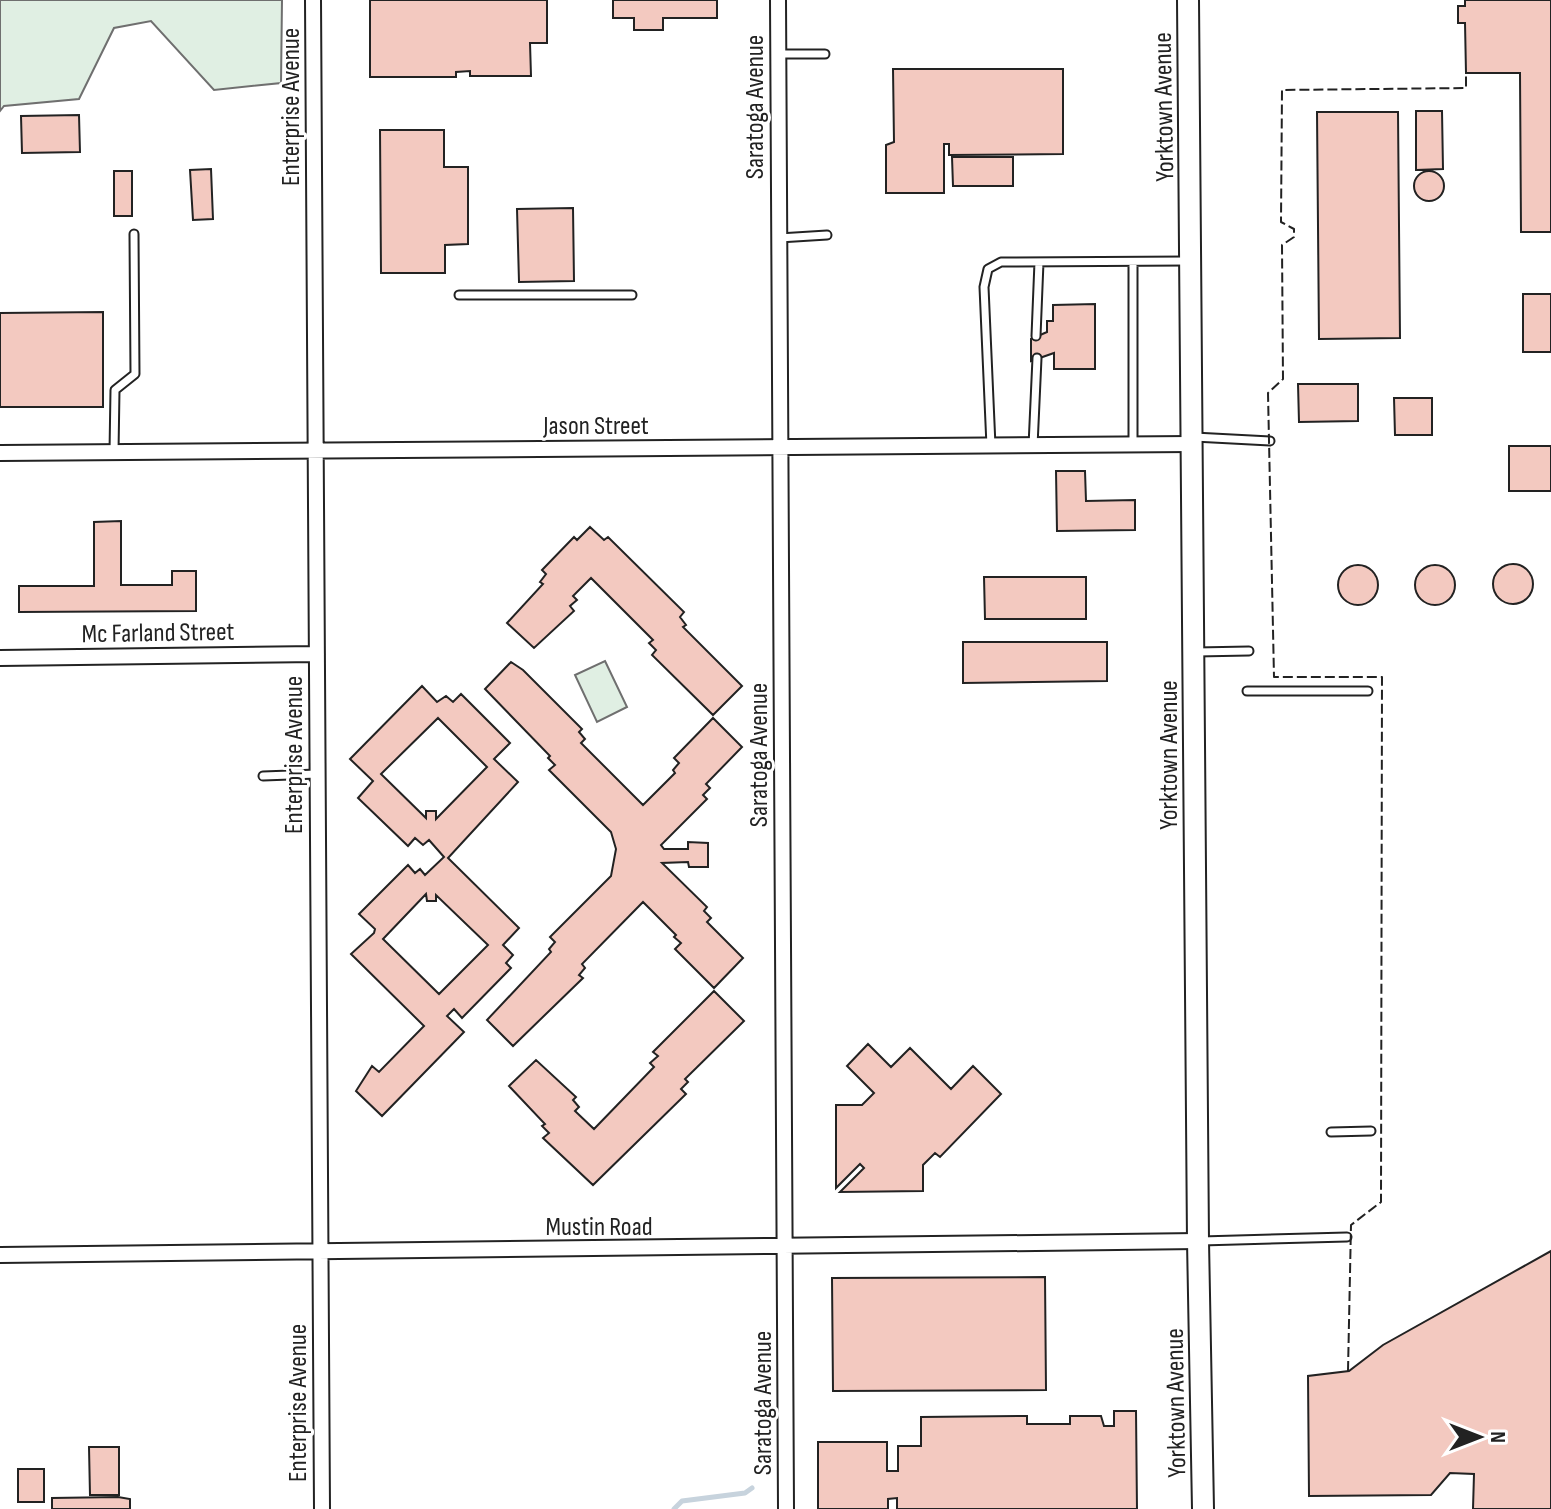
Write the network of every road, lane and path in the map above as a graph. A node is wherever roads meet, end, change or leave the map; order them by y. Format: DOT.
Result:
graph roads {
  1 [pos="313,0"];
  2 [pos="778,0"];
  3 [pos="1188,0"];
  4 [pos="778,53"];
  5 [pos="825,54"];
  6 [pos="134,234"];
  7 [pos="827,235"];
  8 [pos="779,238"];
  9 [pos="1190,261"];
  10 [pos="1039,262"];
  11 [pos="1133,262"];
  12 [pos="459,295"];
  13 [pos="632,295"];
  14 [pos="1036,336"];
  15 [pos="1037,358"];
  16 [pos="1192,440"];
  17 [pos="1270,441"];
  18 [pos="1133,444"];
  19 [pos="991,446"];
  20 [pos="1033,446"];
  21 [pos="780,447"];
  22 [pos="316,451"];
  23 [pos="114,452"];
  24 [pos="0,453"];
  25 [pos="1249,651"];
  26 [pos="1193,652"];
  27 [pos="317,654"];
  28 [pos="0,658"];
  29 [pos="1247,691"];
  30 [pos="1368,691"];
  31 [pos="317,774"];
  32 [pos="263,776"];
  33 [pos="1371,1131"];
  34 [pos="1331,1132"];
  35 [pos="1347,1237"];
  36 [pos="1198,1241"];
  37 [pos="785,1248"];
  38 [pos="320,1252"];
  39 [pos="0,1255"];
  40 [pos="322,1509"];
  41 [pos="786,1509"];
  42 [pos="1203,1509"];
  1 -- 22 [label="street, Enterprise Avenue"];
  2 -- 4 [label="street, Saratoga Avenue"];
  3 -- 9 [label="main road, Yorktown Avenue"];
  4 -- 5 [label="lane"];
  4 -- 8 [label="street, Saratoga Avenue"];
  6 -- 23 [label="lane"];
  7 -- 8 [label="lane"];
  8 -- 21 [label="street, Saratoga Avenue"];
  9 -- 11 [label="lane"];
  9 -- 16 [label="main road, Yorktown Avenue"];
  10 -- 11 [label="lane"];
  10 -- 14 [label="lane"];
  10 -- 19 [label="lane"];
  11 -- 18 [label="lane"];
  12 -- 13 [label="lane"];
  15 -- 20 [label="lane"];
  16 -- 17 [label="lane"];
  16 -- 18 [label="street, Jason Street"];
  16 -- 26 [label="main road, Yorktown Avenue"];
  18 -- 20 [label="street, Jason Street"];
  19 -- 20 [label="street, Jason Street"];
  19 -- 21 [label="street, Jason Street"];
  21 -- 22 [label="street, Jason Street"];
  21 -- 37 [label="street, Saratoga Avenue"];
  22 -- 23 [label="street, Jason Street"];
  22 -- 27 [label="street, Enterprise Avenue"];
  23 -- 24 [label="street, Jason Street"];
  25 -- 26 [label="lane"];
  26 -- 36 [label="main road, Yorktown Avenue"];
  27 -- 28 [label="street, Mc Farland Street"];
  27 -- 31 [label="street, Enterprise Avenue"];
  29 -- 30 [label="lane"];
  31 -- 32 [label="lane"];
  31 -- 38 [label="street, Enterprise Avenue"];
  33 -- 34 [label="lane"];
  35 -- 36 [label="lane"];
  36 -- 37 [label="street, Mustin Road"];
  36 -- 42 [label="main road, Yorktown Avenue"];
  37 -- 38 [label="street, Mustin Road"];
  37 -- 41 [label="street, Saratoga Avenue"];
  38 -- 39 [label="street, Mustin Road"];
  38 -- 40 [label="street, Enterprise Avenue"];
}
